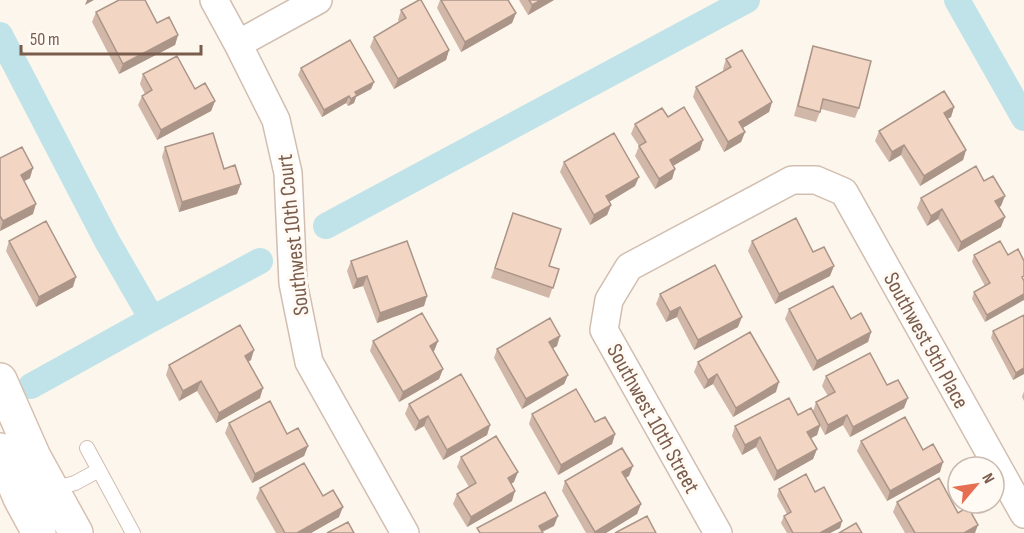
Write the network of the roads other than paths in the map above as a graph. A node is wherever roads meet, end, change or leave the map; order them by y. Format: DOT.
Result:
graph roads {
  1 [pos="214,0"];
  2 [pos="318,0"];
  3 [pos="238,44"];
  4 [pos="609,300"];
  5 [pos="0,380"];
  6 [pos="7,415"];
  7 [pos="87,448"];
  8 [pos="0,450"];
  9 [pos="99,470"];
  10 [pos="53,489"];
  11 [pos="1024,514"];
  12 [pos="39,533"];
  13 [pos="76,533"];
  14 [pos="133,533"];
  15 [pos="405,533"];
  16 [pos="718,533"];
  1 -- 3 [label="street, Southwest 10th Court"];
  2 -- 3 [label="street"];
  3 -- 15 [label="street, Southwest 10th Court"];
  4 -- 11 [label="street, Southwest 9th Place"];
  4 -- 16 [label="street, Southwest 10th Street"];
  5 -- 6 [label="street"];
  6 -- 10 [label="street"];
  7 -- 9 [label="lane"];
  8 -- 12 [label="street"];
  9 -- 10 [label="lane"];
  9 -- 14 [label="lane"];
  10 -- 13 [label="street"];
}
